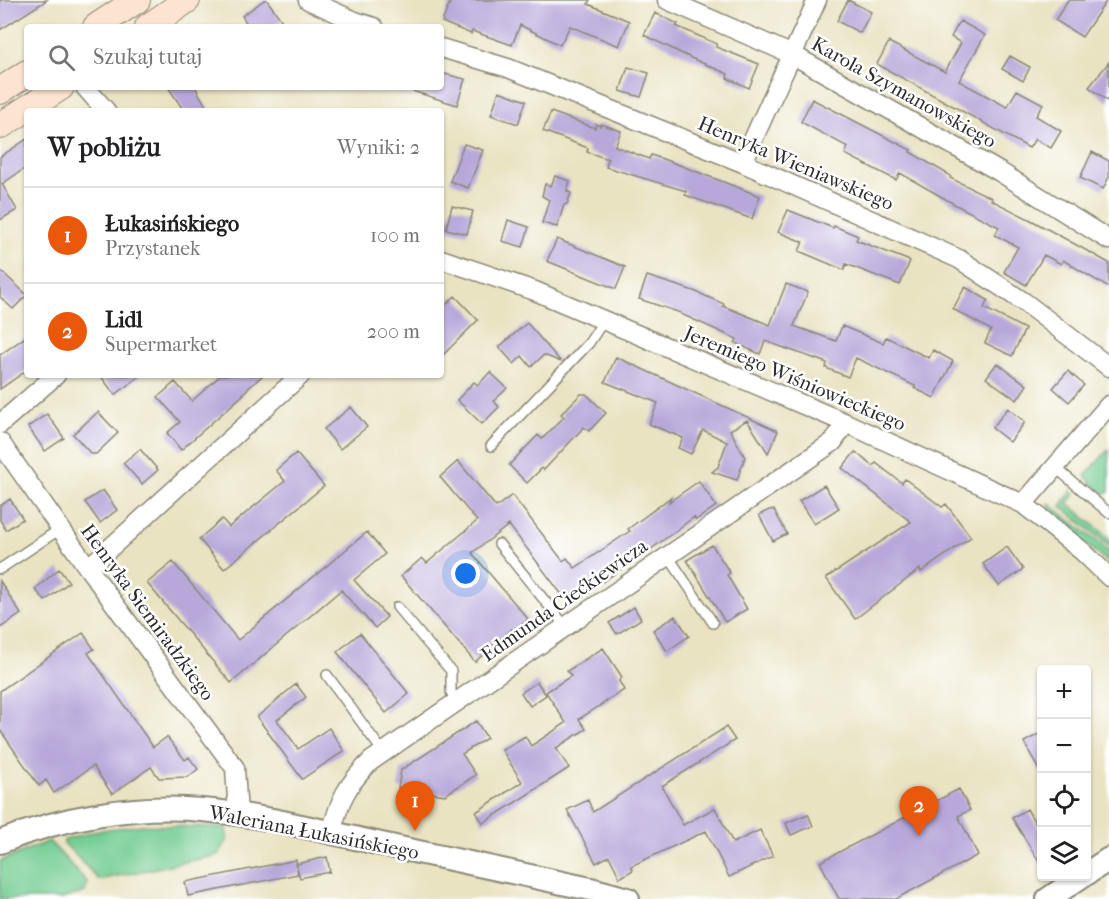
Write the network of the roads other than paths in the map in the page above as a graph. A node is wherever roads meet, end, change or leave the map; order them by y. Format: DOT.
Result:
graph roads {
  1 [pos="137,0"];
  2 [pos="187,0"];
  3 [pos="308,0"];
  4 [pos="667,0"];
  5 [pos="817,0"];
  6 [pos="101,24"];
  7 [pos="152,24"];
  8 [pos="364,24"];
  9 [pos="444,49"];
  10 [pos="793,55"];
  11 [pos="24,75"];
  12 [pos="56,90"];
  13 [pos="88,90"];
  14 [pos="0,91"];
  15 [pos="28,108"];
  16 [pos="104,108"];
  17 [pos="24,111"];
  18 [pos="0,126"];
  19 [pos="743,163"];
  20 [pos="1109,240"];
  21 [pos="444,260"];
  22 [pos="604,320"];
  23 [pos="1109,367"];
  24 [pos="53,378"];
  25 [pos="299,378"];
  26 [pos="1109,405"];
  27 [pos="846,423"];
  28 [pos="0,424"];
  29 [pos="0,442"];
  30 [pos="491,446"];
  31 [pos="1055,467"];
  32 [pos="1023,504"];
  33 [pos="1109,513"];
  34 [pos="60,529"];
  35 [pos="499,544"];
  36 [pos="668,556"];
  37 [pos="88,568"];
  38 [pos="0,569"];
  39 [pos="1109,577"];
  40 [pos="397,606"];
  41 [pos="712,623"];
  42 [pos="566,627"];
  43 [pos="327,675"];
  44 [pos="456,702"];
  45 [pos="383,752"];
  46 [pos="238,814"];
  47 [pos="331,833"];
  48 [pos="0,842"];
  49 [pos="1109,859"];
  50 [pos="1091,870"];
  51 [pos="1075,881"];
  52 [pos="628,899"];
  53 [pos="1048,899"];
  1 -- 6 [label="main road"];
  2 -- 7 [label="main road"];
  3 -- 8 [label="street"];
  4 -- 10 [label="street, Karola Szymanowskiego"];
  5 -- 10 [label="street"];
  9 -- 19 [label="street, Henryka Wieniawskiego"];
  10 -- 19 [label="street"];
  10 -- 20 [label="street, Karola Szymanowskiego"];
  11 -- 14 [label="main road"];
  12 -- 15 [label="main road"];
  13 -- 16 [label="street"];
  17 -- 18 [label="main road"];
  19 -- 23 [label="street, Henryka Wieniawskiego"];
  21 -- 22 [label="street, Jeremiego Wiśniowieckiego"];
  22 -- 27 [label="street, Jeremiego Wiśniowieckiego"];
  22 -- 30 [label="lane"];
  24 -- 28 [label="street"];
  25 -- 37 [label="street"];
  26 -- 31 [label="street"];
  27 -- 32 [label="street, Jeremiego Wiśniowieckiego"];
  27 -- 36 [label="street, Edmunda Ciećkiewicza"];
  29 -- 34 [label="street, Henryka Siemiradzkiego"];
  31 -- 32 [label="street"];
  31 -- 33 [label="lane"];
  32 -- 39 [label="street, Jeremiego Wiśniowieckiego"];
  34 -- 37 [label="street, Henryka Siemiradzkiego"];
  34 -- 38 [label="lane"];
  35 -- 42 [label="lane"];
  36 -- 41 [label="lane"];
  36 -- 42 [label="street, Edmunda Ciećkiewicza"];
  37 -- 46 [label="street, Henryka Siemiradzkiego"];
  40 -- 44 [label="lane"];
  42 -- 44 [label="street, Edmunda Ciećkiewicza"];
  43 -- 45 [label="lane"];
  44 -- 45 [label="street, Edmunda Ciećkiewicza"];
  45 -- 47 [label="street, Edmunda Ciećkiewicza"];
  46 -- 47 [label="street, Waleriana Łukasińskiego"];
  46 -- 48 [label="street, Waleriana Łukasińskiego"];
  47 -- 52 [label="street, Waleriana Łukasińskiego"];
  49 -- 50 [label="street"];
  51 -- 53 [label="street"];
}
